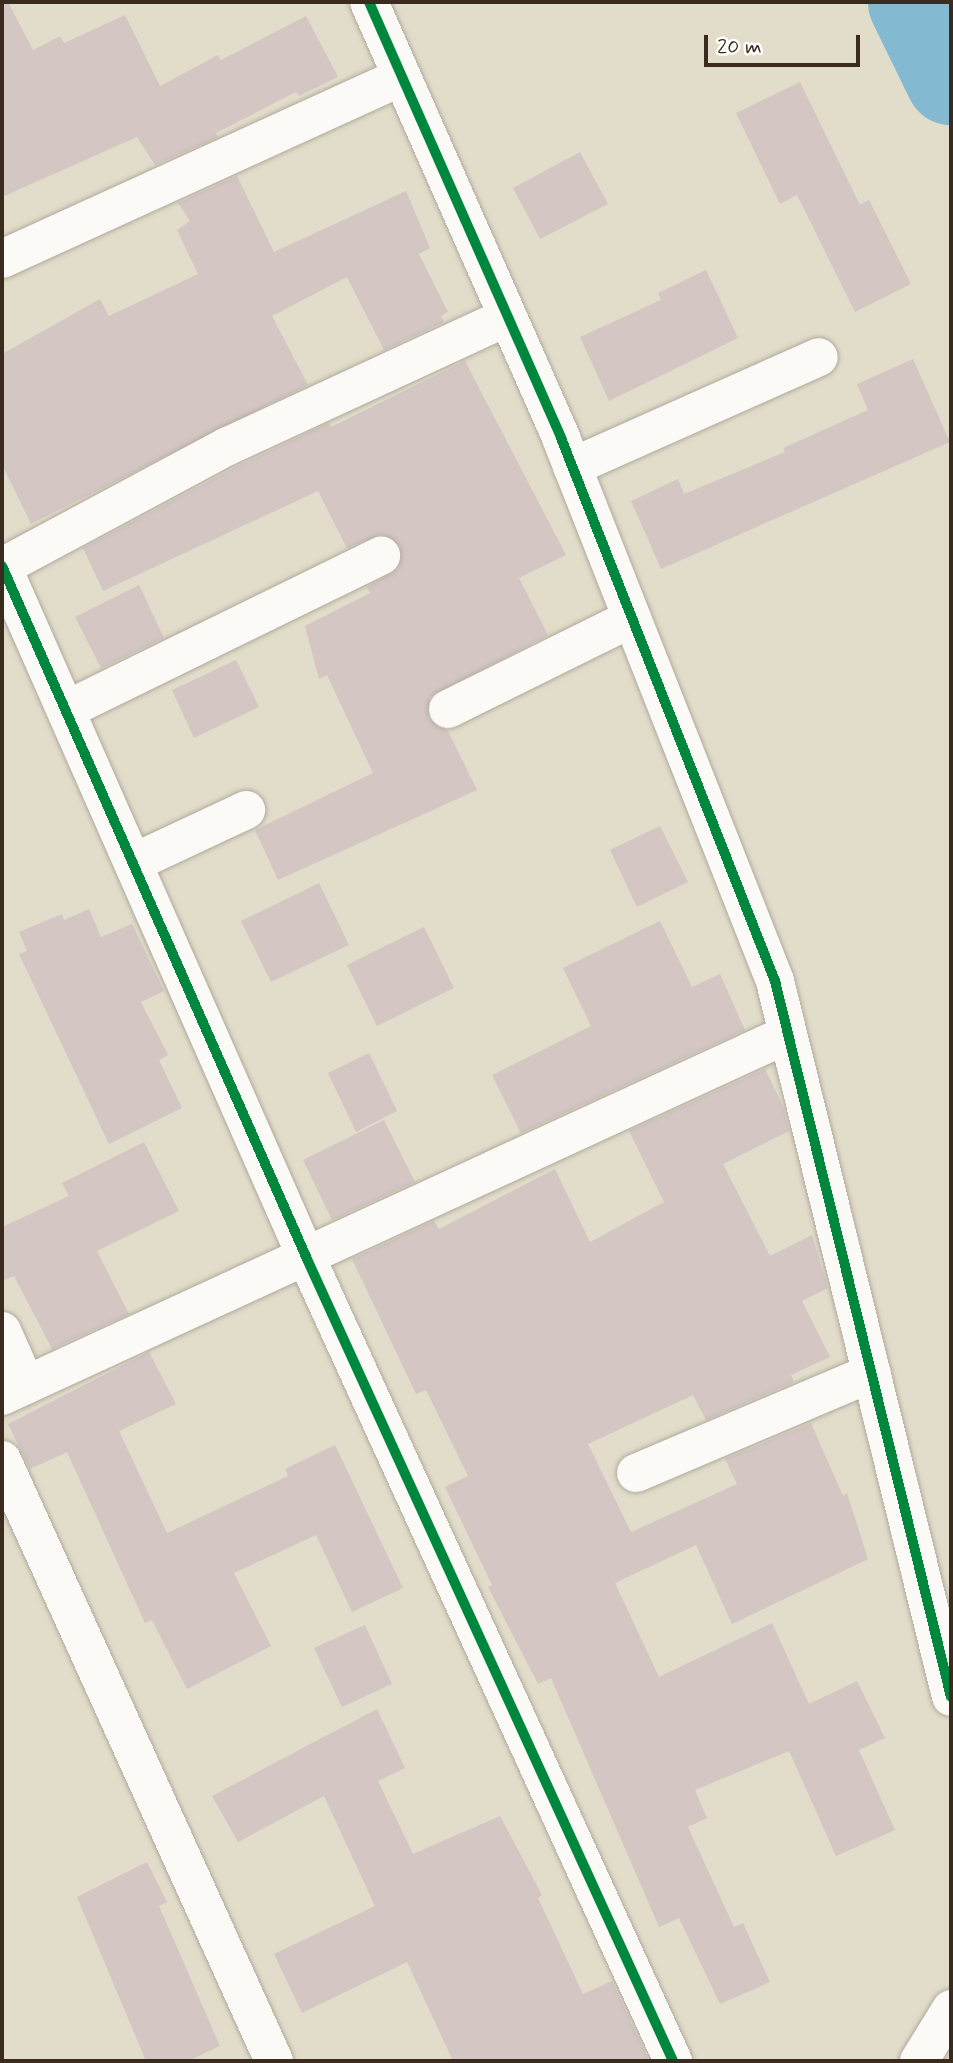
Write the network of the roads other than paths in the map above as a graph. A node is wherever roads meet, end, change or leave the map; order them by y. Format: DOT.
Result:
graph roads {
  1 [pos="369,2"];
  2 [pos="402,76"];
  3 [pos="2,259"];
  4 [pos="507,317"];
  5 [pos="819,357"];
  6 [pos="572,467"];
  7 [pos="381,556"];
  8 [pos="2,566"];
  9 [pos="632,618"];
  10 [pos="448,709"];
  11 [pos="65,710"];
  12 [pos="246,810"];
  13 [pos="133,863"];
  14 [pos="788,1034"];
  15 [pos="307,1259"];
  16 [pos="2,1331"];
  17 [pos="872,1373"];
  18 [pos="14,1391"];
  19 [pos="2,1460"];
  20 [pos="636,1473"];
  21 [pos="951,1697"];
  22 [pos="274,2061"];
  23 [pos="673,2061"];
  1 -- 2 [label="street"];
  2 -- 3 [label="street"];
  2 -- 4 [label="street"];
  4 -- 6 [label="street"];
  4 -- 8 [label="street"];
  5 -- 6 [label="street"];
  6 -- 9 [label="street"];
  7 -- 11 [label="street"];
  8 -- 11 [label="street"];
  9 -- 10 [label="street"];
  9 -- 14 [label="street"];
  11 -- 13 [label="street"];
  12 -- 13 [label="street"];
  13 -- 15 [label="street"];
  14 -- 15 [label="street"];
  14 -- 17 [label="street"];
  15 -- 18 [label="street"];
  15 -- 23 [label="street"];
  16 -- 18 [label="street"];
  17 -- 20 [label="street"];
  17 -- 21 [label="street"];
  19 -- 22 [label="street"];
}
